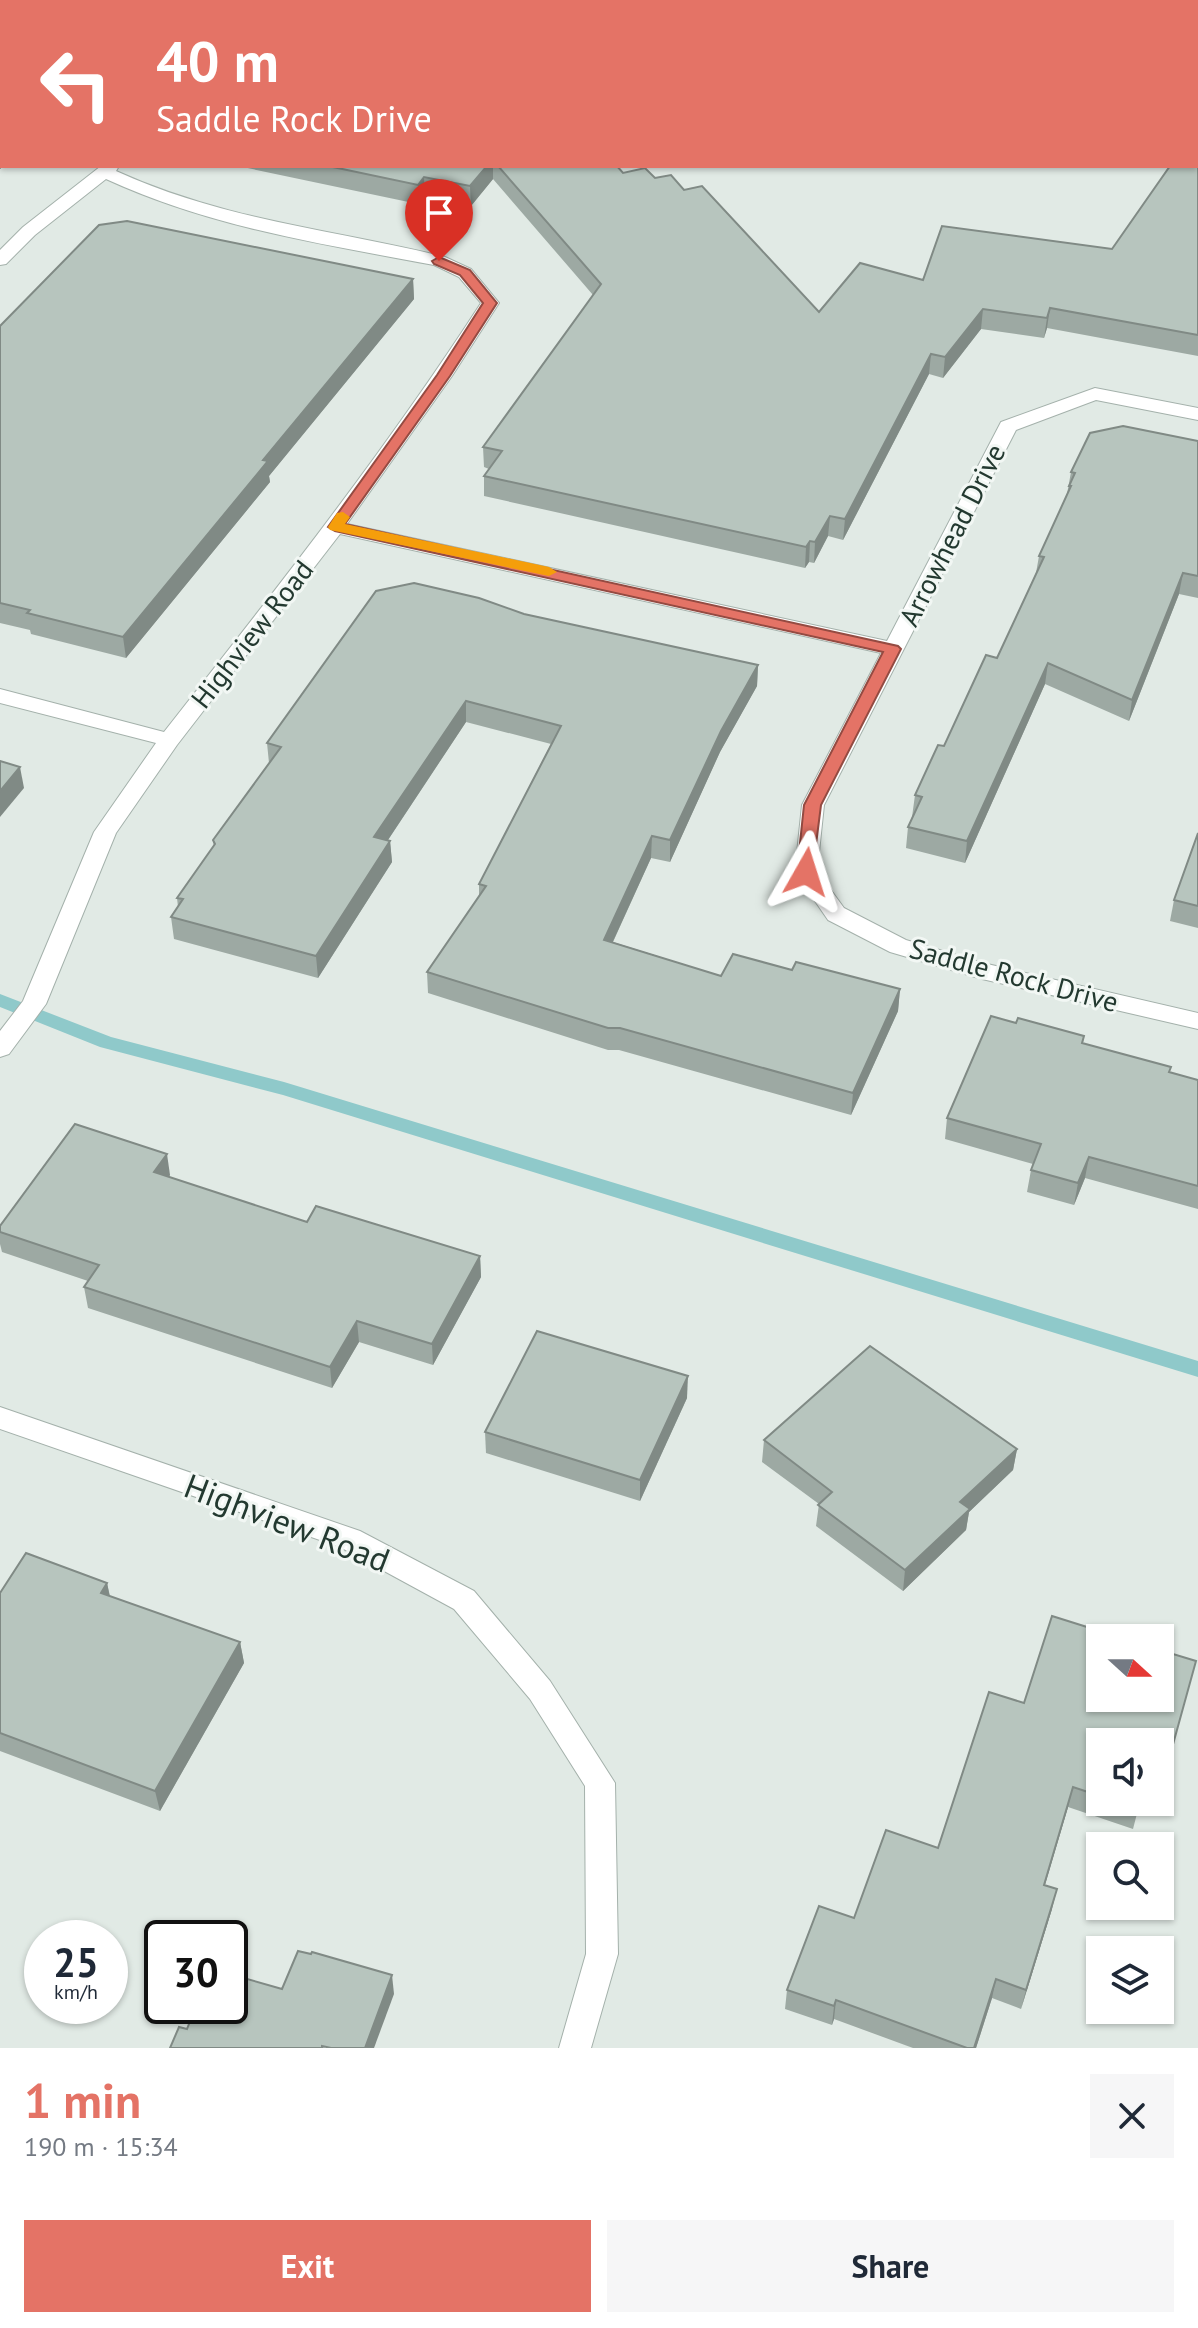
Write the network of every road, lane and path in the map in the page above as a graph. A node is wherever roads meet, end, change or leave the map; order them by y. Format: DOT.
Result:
graph roads {
  1 [pos="107,168"];
  2 [pos="0,260"];
  3 [pos="1198,414"];
  4 [pos="335,527"];
  5 [pos="893,649"];
  6 [pos="0,696"];
  7 [pos="169,740"];
  8 [pos="1198,1021"];
  9 [pos="0,1048"];
  10 [pos="0,1418"];
  11 [pos="575,2048"];
  1 -- 2 [label="street"];
  1 -- 4 [label="street, Highview Road"];
  3 -- 5 [label="street, Arrowhead Drive"];
  4 -- 5 [label="street"];
  4 -- 7 [label="street, Highview Road"];
  5 -- 8 [label="street, Saddle Rock Drive"];
  6 -- 7 [label="street"];
  7 -- 9 [label="street, Highview Road"];
  10 -- 11 [label="street, Highview Road"];
}
